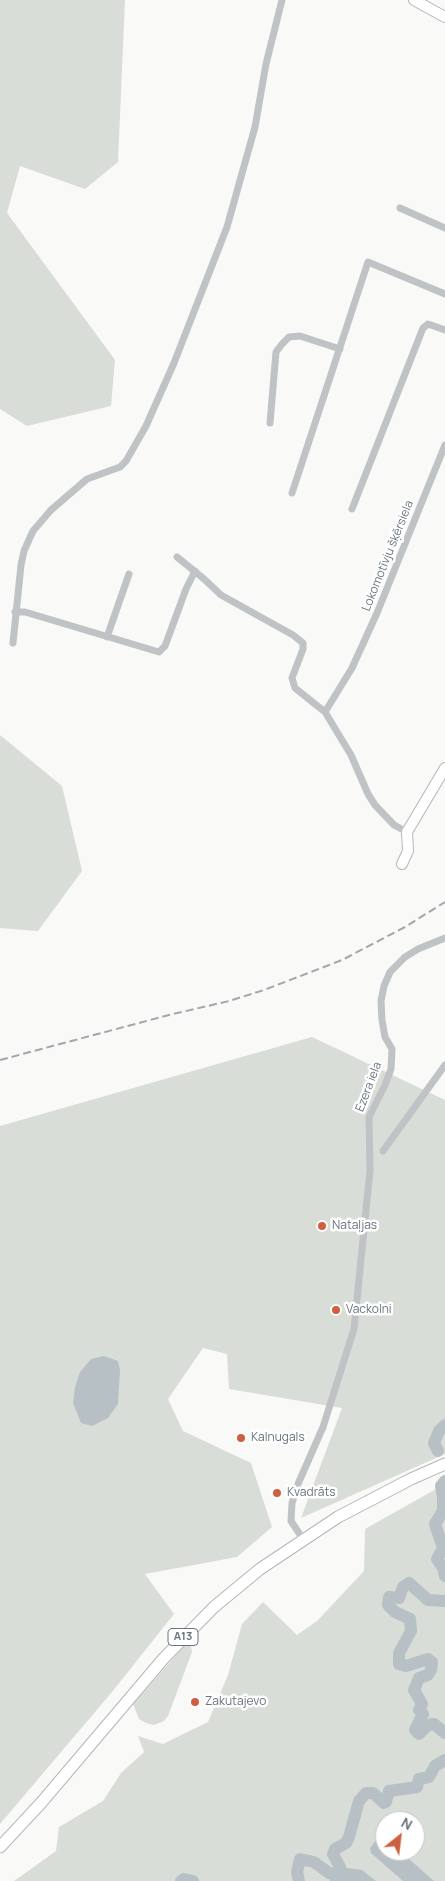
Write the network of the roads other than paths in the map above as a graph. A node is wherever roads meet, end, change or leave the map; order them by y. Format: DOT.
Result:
graph roads {
  1 [pos="282,0"];
  2 [pos="414,0"];
  3 [pos="445,17"];
  4 [pos="400,208"];
  5 [pos="445,228"];
  6 [pos="445,294"];
  7 [pos="445,330"];
  8 [pos="340,349"];
  9 [pos="270,423"];
  10 [pos="445,445"];
  11 [pos="292,493"];
  12 [pos="352,509"];
  13 [pos="177,557"];
  14 [pos="195,571"];
  15 [pos="130,574"];
  16 [pos="15,612"];
  17 [pos="107,637"];
  18 [pos="13,643"];
  19 [pos="325,712"];
  20 [pos="445,768"];
  21 [pos="407,832"];
  22 [pos="402,864"];
  23 [pos="445,938"];
  24 [pos="445,1065"];
  25 [pos="383,1151"];
  26 [pos="445,1464"];
  27 [pos="303,1539"];
  28 [pos="0,1847"];
  1 -- 16 [label="street"];
  2 -- 3 [label="street"];
  4 -- 5 [label="street"];
  6 -- 8 [label="street"];
  7 -- 12 [label="street"];
  8 -- 9 [label="street"];
  8 -- 11 [label="street"];
  10 -- 19 [label="street, Lokomotīvju šķērsiela"];
  13 -- 14 [label="street"];
  14 -- 17 [label="street"];
  14 -- 19 [label="street"];
  15 -- 17 [label="street"];
  16 -- 17 [label="street"];
  16 -- 18 [label="street"];
  19 -- 21 [label="street"];
  20 -- 21 [label="street"];
  21 -- 22 [label="street"];
  23 -- 27 [label="street, Ezera iela"];
  24 -- 25 [label="street"];
  26 -- 27 [label="main road, A13"];
  27 -- 28 [label="main road, A13"];
}
